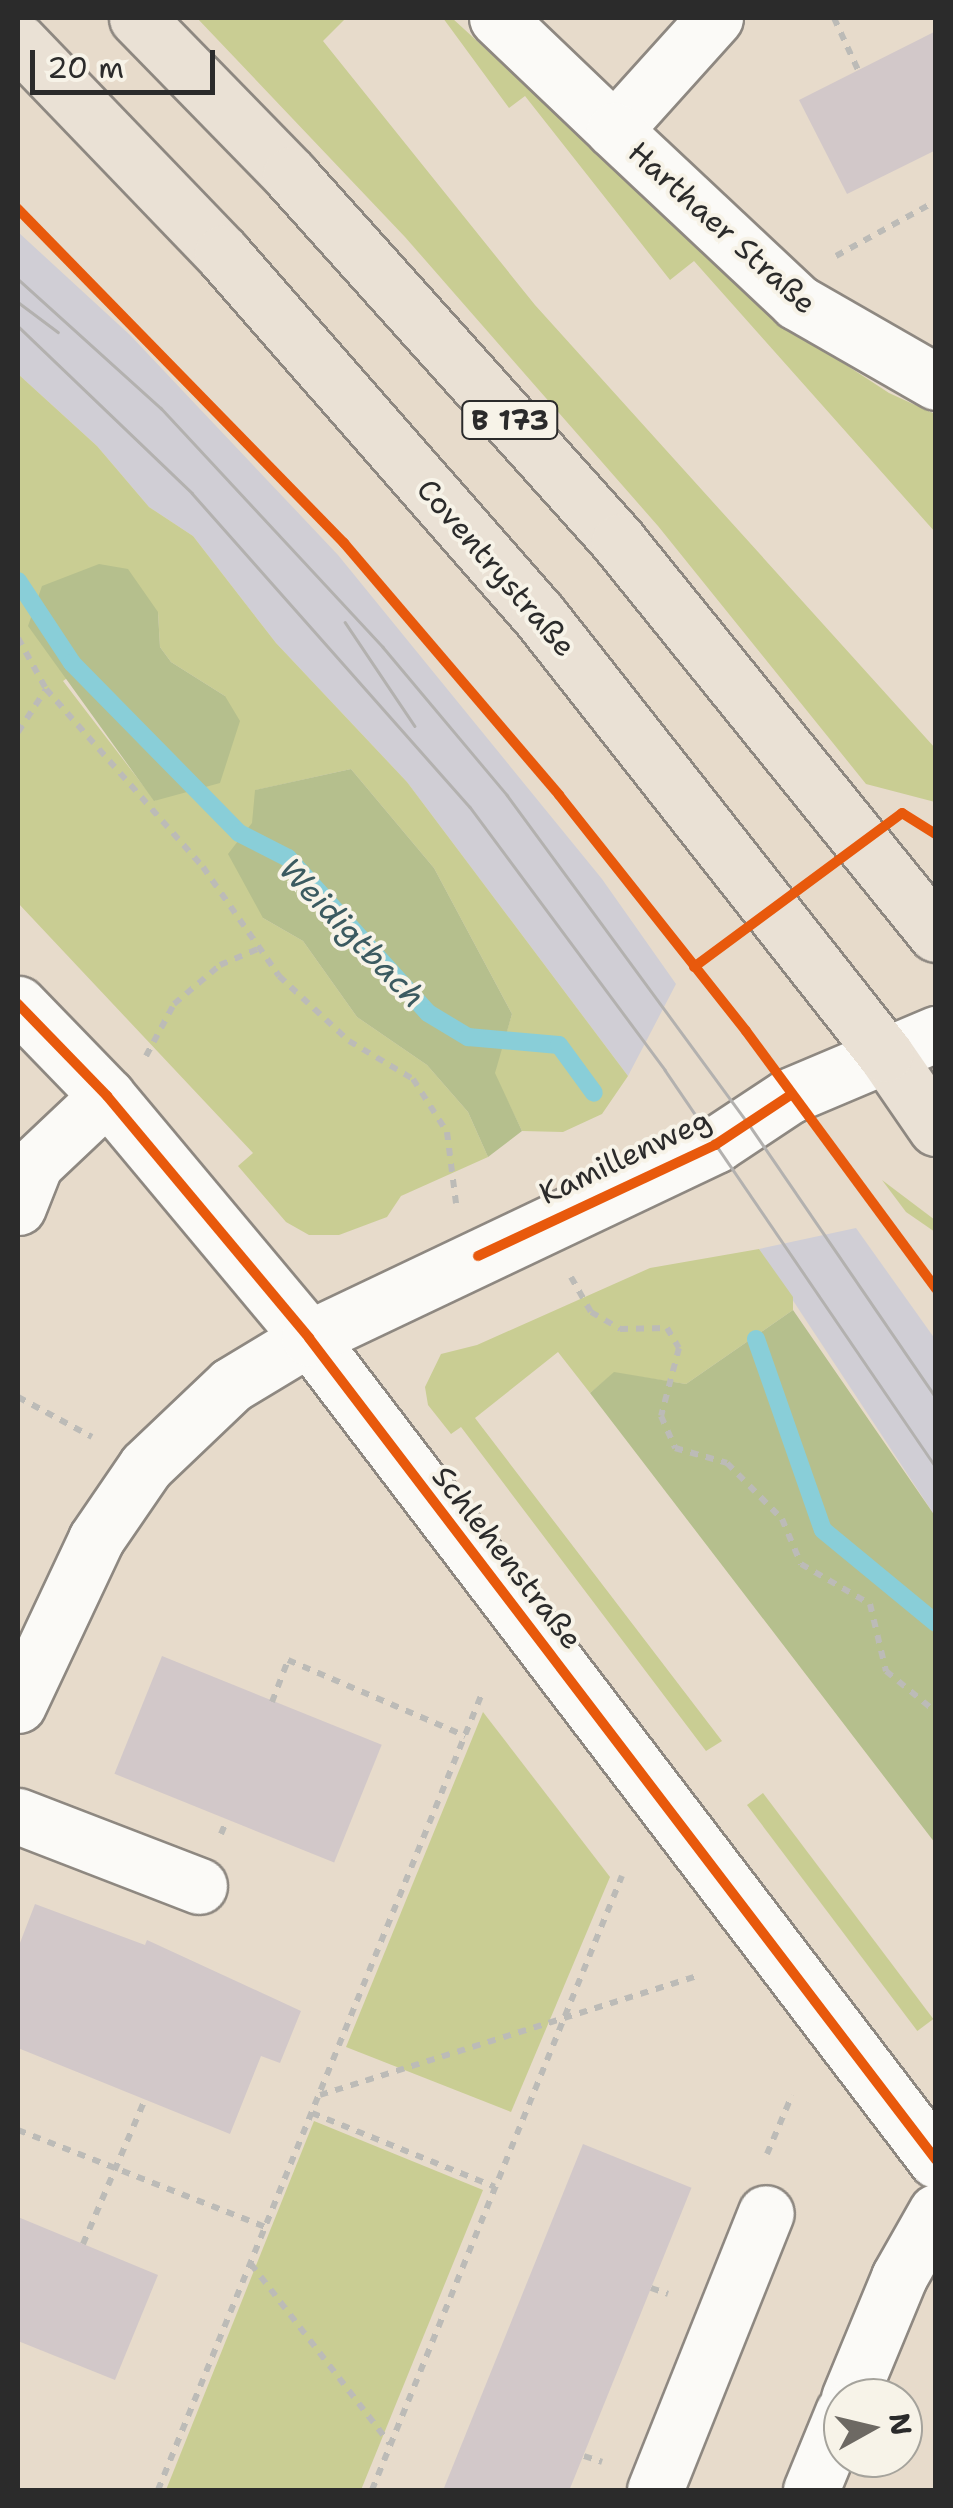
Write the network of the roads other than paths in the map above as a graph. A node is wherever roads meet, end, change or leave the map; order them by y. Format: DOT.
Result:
graph roads {
  1 [pos="137,18"];
  2 [pos="497,18"];
  3 [pos="714,18"];
  4 [pos="18,41"];
  5 [pos="614,130"];
  6 [pos="936,382"];
  7 [pos="936,934"];
  8 [pos="18,1004"];
  9 [pos="936,1034"];
  10 [pos="885,1054"];
  11 [pos="106,1096"];
  12 [pos="936,1128"];
  13 [pos="18,1206"];
  14 [pos="308,1338"];
  15 [pos="18,1705"];
  16 [pos="18,1816"];
  17 [pos="199,1886"];
  18 [pos="936,2160"];
  19 [pos="936,2212"];
  20 [pos="766,2213"];
  21 [pos="857,2378"];
  22 [pos="823,2459"];
  23 [pos="656,2490"];
  24 [pos="810,2490"];
  1 -- 7 [label="main road, B 173"];
  2 -- 5 [label="street, Harthaer Straße"];
  3 -- 5 [label="street, Harthaer Straße"];
  4 -- 10 [label="main road, Coventrystraße"];
  5 -- 6 [label="street, Harthaer Straße"];
  8 -- 11 [label="street, Schlehenstraße"];
  9 -- 10 [label="street, Kamillenweg"];
  10 -- 12 [label="main road, Coventrystraße"];
  10 -- 14 [label="street, Kamillenweg"];
  11 -- 13 [label="street"];
  11 -- 14 [label="street, Schlehenstraße"];
  14 -- 15 [label="street, Kamillenweg"];
  14 -- 18 [label="street, Schlehenstraße"];
  16 -- 17 [label="street"];
  19 -- 21 [label="street"];
  20 -- 23 [label="street"];
  22 -- 24 [label="street"];
}
